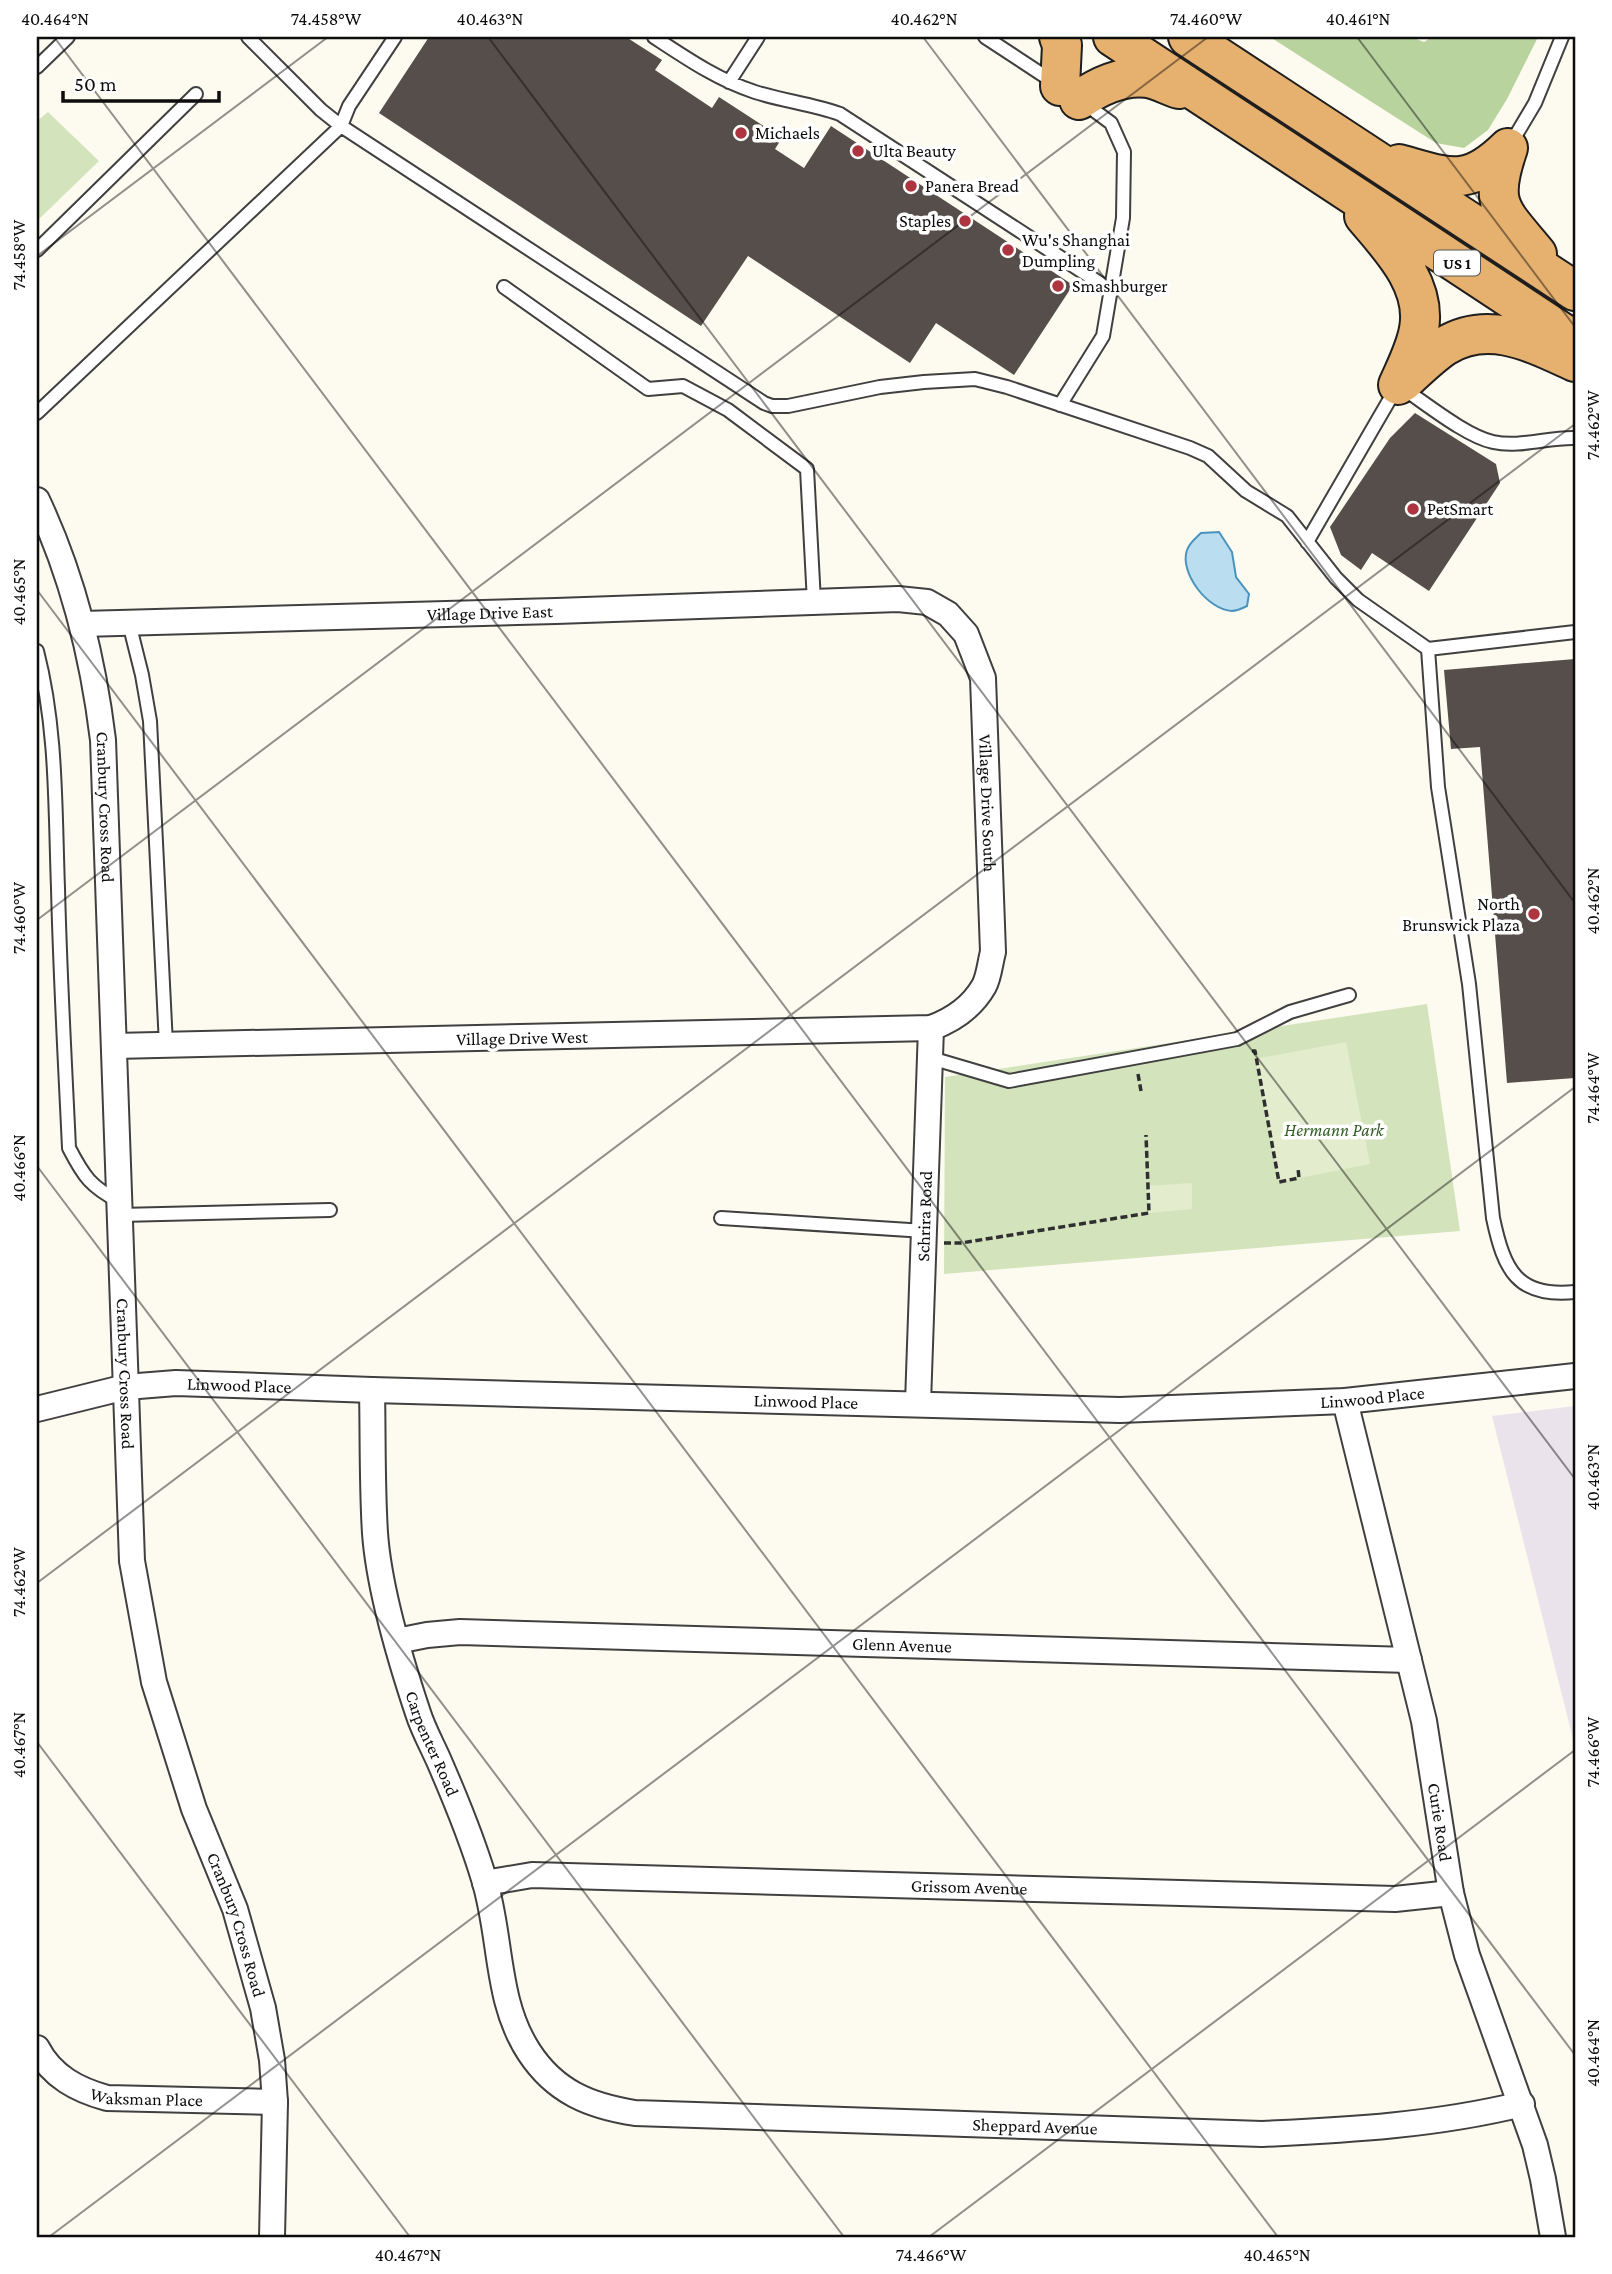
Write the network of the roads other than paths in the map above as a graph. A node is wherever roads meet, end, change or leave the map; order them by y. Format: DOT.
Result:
graph roads {
  1 [pos="68,37"];
  2 [pos="248,37"];
  3 [pos="395,37"];
  4 [pos="654,37"];
  5 [pos="758,37"];
  6 [pos="985,37"];
  7 [pos="1059,37"];
  8 [pos="1113,37"];
  9 [pos="1188,37"];
  10 [pos="1562,37"];
  11 [pos="38,63"];
  12 [pos="729,82"];
  13 [pos="1070,93"];
  14 [pos="196,94"];
  15 [pos="1210,100"];
  16 [pos="341,126"];
  17 [pos="1508,148"];
  18 [pos="1370,157"];
  19 [pos="1339,185"];
  20 [pos="37,250"];
  21 [pos="1567,285"];
  22 [pos="504,287"];
  23 [pos="1112,291"];
  24 [pos="1575,341"];
  25 [pos="1575,362"];
  26 [pos="1398,385"];
  27 [pos="1060,405"];
  28 [pos="37,413"];
  29 [pos="1575,438"];
  30 [pos="37,500"];
  31 [pos="1307,542"];
  32 [pos="898,599"];
  33 [pos="814,602"];
  34 [pos="129,623"];
  35 [pos="82,624"];
  36 [pos="1575,632"];
  37 [pos="1428,649"];
  38 [pos="37,651"];
  39 [pos="1349,995"];
  40 [pos="931,1028"];
  41 [pos="166,1045"];
  42 [pos="114,1046"];
  43 [pos="931,1058"];
  44 [pos="120,1209"];
  45 [pos="330,1210"];
  46 [pos="721,1218"];
  47 [pos="935,1231"];
  48 [pos="1575,1292"];
  49 [pos="1575,1376"];
  50 [pos="125,1387"];
  51 [pos="372,1390"];
  52 [pos="1345,1401"];
  53 [pos="918,1403"];
  54 [pos="37,1409"];
  55 [pos="397,1642"];
  56 [pos="1409,1660"];
  57 [pos="485,1883"];
  58 [pos="1451,1893"];
  59 [pos="37,2048"];
  60 [pos="554,2080"];
  61 [pos="275,2102"];
  62 [pos="1522,2104"];
  63 [pos="272,2237"];
  64 [pos="1553,2237"];
  1 -- 11 [label="lane"];
  2 -- 16 [label="lane"];
  3 -- 16 [label="lane"];
  4 -- 12 [label="lane"];
  5 -- 12 [label="lane"];
  6 -- 13 [label="lane"];
  7 -- 13 [label="highway"];
  8 -- 15 [label="highway, US 1"];
  9 -- 18 [label="highway, US 1"];
  10 -- 17 [label="lane"];
  12 -- 23 [label="lane"];
  13 -- 15 [label="highway"];
  13 -- 23 [label="lane"];
  14 -- 20 [label="lane"];
  15 -- 19 [label="highway, US 1"];
  16 -- 27 [label="lane"];
  16 -- 28 [label="lane"];
  17 -- 18 [label="highway"];
  17 -- 21 [label="highway"];
  18 -- 21 [label="highway, US 1"];
  19 -- 24 [label="highway, US 1"];
  19 -- 26 [label="highway"];
  22 -- 33 [label="lane"];
  23 -- 27 [label="lane"];
  25 -- 26 [label="highway"];
  26 -- 29 [label="lane"];
  26 -- 31 [label="lane"];
  27 -- 31 [label="lane"];
  30 -- 35 [label="street, Cranbury Cross Road"];
  31 -- 37 [label="lane"];
  32 -- 33 [label="street, Village Drive East"];
  32 -- 40 [label="street, Village Drive South"];
  33 -- 34 [label="street, Village Drive East"];
  34 -- 35 [label="street, Village Drive East"];
  34 -- 41 [label="lane"];
  35 -- 42 [label="street, Cranbury Cross Road"];
  36 -- 37 [label="lane"];
  37 -- 48 [label="lane"];
  38 -- 44 [label="lane"];
  39 -- 43 [label="lane"];
  40 -- 41 [label="street, Village Drive West"];
  40 -- 43 [label="street, Schrira Road"];
  41 -- 42 [label="street, Village Drive West"];
  42 -- 44 [label="street, Cranbury Cross Road"];
  43 -- 47 [label="street, Schrira Road"];
  44 -- 45 [label="lane"];
  44 -- 50 [label="street, Cranbury Cross Road"];
  46 -- 47 [label="lane"];
  47 -- 53 [label="street, Schrira Road"];
  49 -- 52 [label="street, Linwood Place"];
  50 -- 51 [label="street, Linwood Place"];
  50 -- 54 [label="street, Linwood Place"];
  50 -- 61 [label="street, Cranbury Cross Road"];
  51 -- 53 [label="street, Linwood Place"];
  51 -- 55 [label="street, Carpenter Road"];
  52 -- 53 [label="street, Linwood Place"];
  52 -- 56 [label="street, Curie Road"];
  55 -- 56 [label="street, Glenn Avenue"];
  55 -- 57 [label="street, Carpenter Road"];
  56 -- 58 [label="street, Curie Road"];
  57 -- 58 [label="street, Grissom Avenue"];
  57 -- 60 [label="street, Carpenter Road"];
  58 -- 62 [label="street, Curie Road"];
  59 -- 61 [label="street, Waksman Place"];
  60 -- 62 [label="street, Sheppard Avenue"];
  61 -- 63 [label="street, Cranbury Cross Road"];
  62 -- 64 [label="street, Curie Road"];
}
